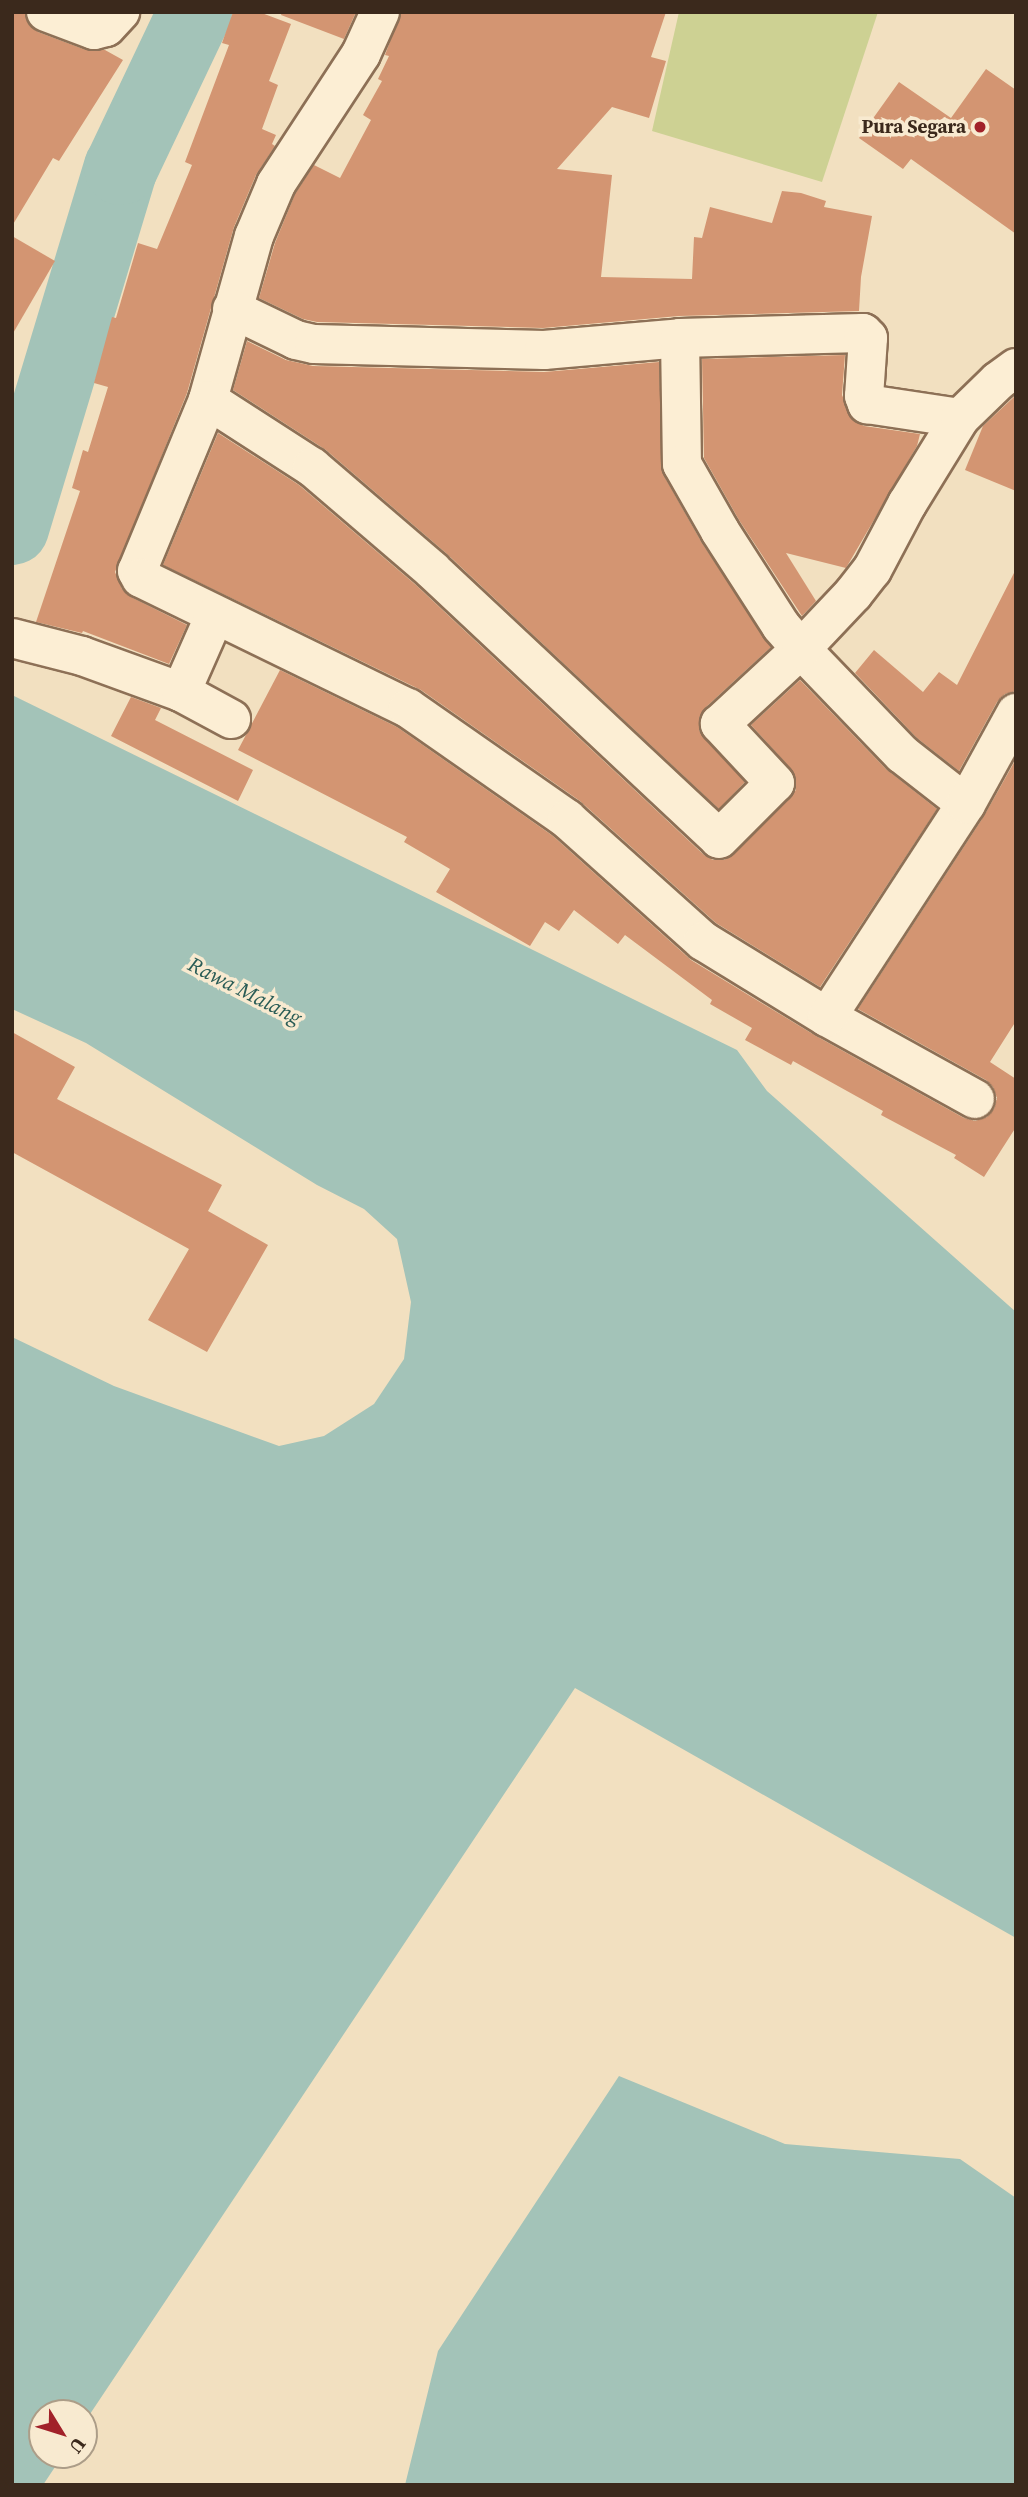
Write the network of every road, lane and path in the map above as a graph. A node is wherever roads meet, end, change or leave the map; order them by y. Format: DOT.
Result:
graph roads {
  1 [pos="46,12"];
  2 [pos="120,12"];
  3 [pos="380,12"];
  4 [pos="232,309"];
  5 [pos="680,338"];
  6 [pos="1016,368"];
  7 [pos="208,400"];
  8 [pos="960,418"];
  9 [pos="215,615"];
  10 [pos="12,638"];
  11 [pos="801,649"];
  12 [pos="181,692"];
  13 [pos="1016,713"];
  14 [pos="231,719"];
  15 [pos="966,804"];
  16 [pos="827,1017"];
  17 [pos="975,1099"];
  1 -- 2 [label="street"];
  3 -- 4 [label="street"];
  4 -- 5 [label="street"];
  4 -- 7 [label="street"];
  5 -- 8 [label="street"];
  5 -- 11 [label="street"];
  6 -- 8 [label="street"];
  7 -- 9 [label="street"];
  7 -- 11 [label="street"];
  8 -- 11 [label="street"];
  9 -- 12 [label="street"];
  9 -- 16 [label="street"];
  10 -- 12 [label="street"];
  11 -- 15 [label="street"];
  12 -- 14 [label="street"];
  13 -- 15 [label="street"];
  15 -- 16 [label="street"];
  16 -- 17 [label="street"];
}
